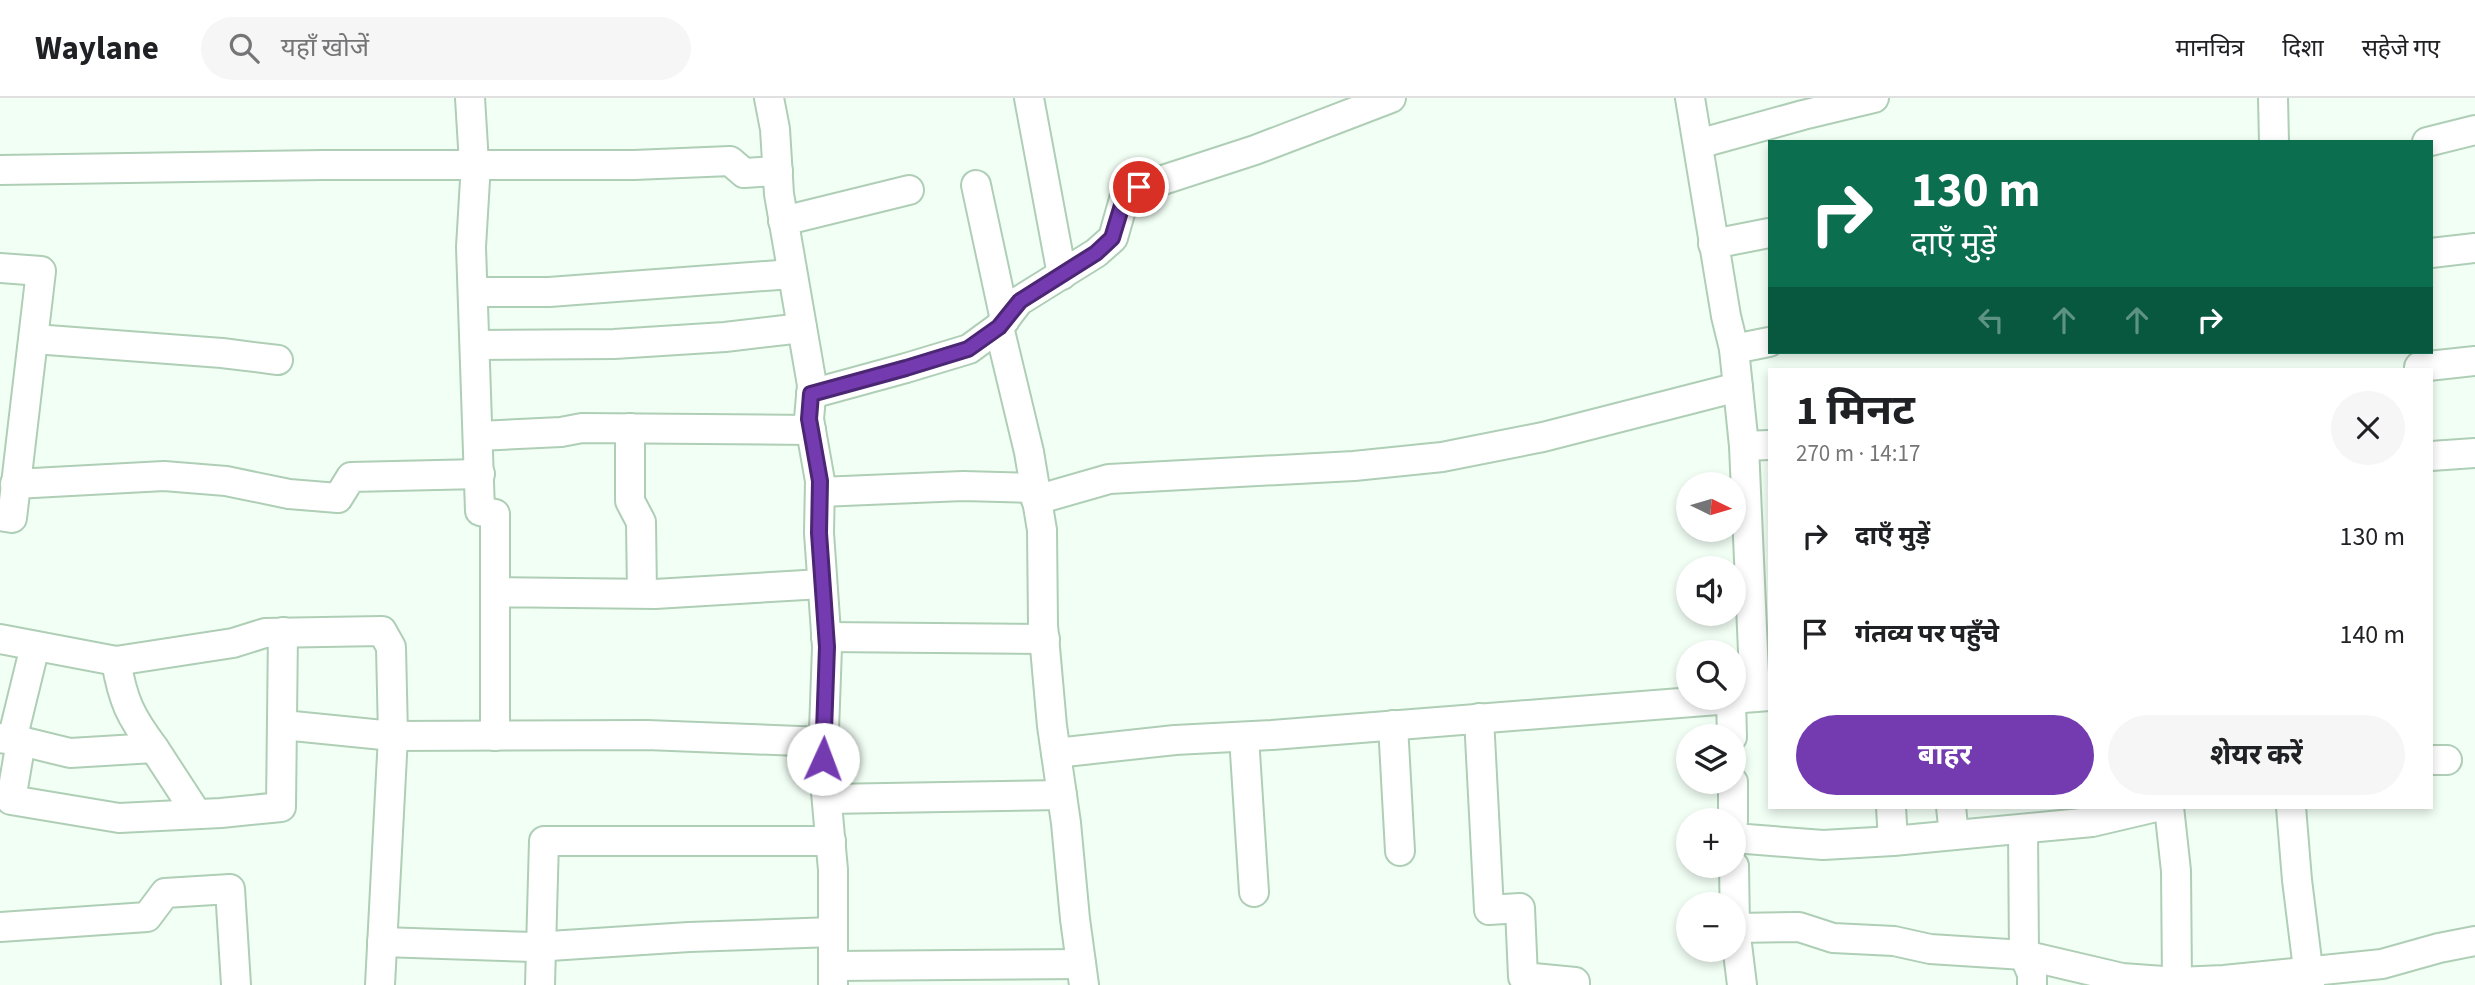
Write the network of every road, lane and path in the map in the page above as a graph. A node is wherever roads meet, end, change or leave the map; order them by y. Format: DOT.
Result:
graph roads {
  1 [pos="470,98"];
  2 [pos="769,98"];
  3 [pos="1029,98"];
  4 [pos="1391,98"];
  5 [pos="1690,98"];
  6 [pos="1874,98"];
  7 [pos="2273,98"];
  8 [pos="2475,130"];
  9 [pos="2274,140"];
  10 [pos="2433,140"];
  11 [pos="1698,144"];
  12 [pos="474,164"];
  13 [pos="0,170"];
  14 [pos="778,171"];
  15 [pos="976,185"];
  16 [pos="909,190"];
  17 [pos="783,221"];
  18 [pos="1768,233"];
  19 [pos="1713,243"];
  20 [pos="2475,248"];
  21 [pos="2433,253"];
  22 [pos="0,268"];
  23 [pos="792,274"];
  24 [pos="1062,275"];
  25 [pos="473,292"];
  26 [pos="1002,323"];
  27 [pos="802,328"];
  28 [pos="34,339"];
  29 [pos="1768,342"];
  30 [pos="475,345"];
  31 [pos="1734,349"];
  32 [pos="278,360"];
  33 [pos="2475,361"];
  34 [pos="2419,363"];
  35 [pos="1738,387"];
  36 [pos="811,394"];
  37 [pos="630,428"];
  38 [pos="811,430"];
  39 [pos="479,436"];
  40 [pos="1757,446"];
  41 [pos="2475,453"];
  42 [pos="2433,456"];
  43 [pos="480,474"];
  44 [pos="15,484"];
  45 [pos="820,492"];
  46 [pos="1035,494"];
  47 [pos="0,516"];
  48 [pos="1760,557"];
  49 [pos="822,584"];
  50 [pos="495,592"];
  51 [pos="642,593"];
  52 [pos="283,632"];
  53 [pos="826,637"];
  54 [pos="0,639"];
  55 [pos="1045,639"];
  56 [pos="36,646"];
  57 [pos="116,661"];
  58 [pos="1752,697"];
  59 [pos="1479,718"];
  60 [pos="1738,724"];
  61 [pos="283,725"];
  62 [pos="1393,725"];
  63 [pos="393,736"];
  64 [pos="495,736"];
  65 [pos="1244,737"];
  66 [pos="11,739"];
  67 [pos="824,742"];
  68 [pos="155,748"];
  69 [pos="1056,753"];
  70 [pos="1062,795"];
  71 [pos="827,799"];
  72 [pos="1891,809"];
  73 [pos="1951,809"];
  74 [pos="2148,809"];
  75 [pos="2169,809"];
  76 [pos="2291,809"];
  77 [pos="197,814"];
  78 [pos="2053,817"];
  79 [pos="2023,830"];
  80 [pos="1954,835"];
  81 [pos="1746,839"];
  82 [pos="831,841"];
  83 [pos="1893,841"];
  84 [pos="1400,851"];
  85 [pos="1254,892"];
  86 [pos="0,927"];
  87 [pos="1746,928"];
  88 [pos="833,932"];
  89 [pos="2475,941"];
  90 [pos="382,942"];
  91 [pos="541,946"];
  92 [pos="2024,955"];
  93 [pos="1739,962"];
  94 [pos="1083,975"];
  95 [pos="833,976"];
  96 [pos="2309,978"];
  97 [pos="2177,982"];
  98 [pos="236,985"];
  99 [pos="380,985"];
  100 [pos="540,985"];
  101 [pos="1575,985"];
  102 [pos="1742,985"];
  103 [pos="2032,985"];
  1 -- 12 [label="street"];
  2 -- 14 [label="street"];
  3 -- 24 [label="street"];
  4 -- 24 [label="street"];
  5 -- 11 [label="street"];
  6 -- 11 [label="street"];
  7 -- 9 [label="street"];
  8 -- 10 [label="street"];
  11 -- 19 [label="street"];
  12 -- 13 [label="street"];
  12 -- 14 [label="street"];
  12 -- 25 [label="street"];
  14 -- 17 [label="street"];
  15 -- 26 [label="street"];
  16 -- 17 [label="street"];
  17 -- 23 [label="street"];
  18 -- 19 [label="street"];
  19 -- 31 [label="street"];
  20 -- 21 [label="street"];
  22 -- 28 [label="street"];
  23 -- 25 [label="street"];
  23 -- 27 [label="street"];
  24 -- 26 [label="street"];
  25 -- 30 [label="street"];
  26 -- 36 [label="street"];
  26 -- 46 [label="street"];
  27 -- 30 [label="street"];
  27 -- 36 [label="street"];
  28 -- 32 [label="street"];
  28 -- 44 [label="street"];
  29 -- 31 [label="street"];
  30 -- 39 [label="street"];
  31 -- 35 [label="street"];
  33 -- 34 [label="street"];
  35 -- 40 [label="street"];
  35 -- 46 [label="street"];
  36 -- 38 [label="street"];
  37 -- 38 [label="street"];
  37 -- 39 [label="street"];
  37 -- 51 [label="street"];
  38 -- 45 [label="street"];
  39 -- 43 [label="street"];
  40 -- 48 [label="street"];
  41 -- 42 [label="street"];
  43 -- 44 [label="street"];
  43 -- 50 [label="street"];
  44 -- 47 [label="street"];
  45 -- 46 [label="street"];
  45 -- 49 [label="street"];
  46 -- 55 [label="street"];
  48 -- 58 [label="street"];
  49 -- 51 [label="street"];
  49 -- 53 [label="street"];
  50 -- 51 [label="street"];
  50 -- 64 [label="street"];
  52 -- 57 [label="street"];
  52 -- 61 [label="street"];
  52 -- 63 [label="street"];
  53 -- 55 [label="street"];
  53 -- 67 [label="street"];
  54 -- 56 [label="street"];
  55 -- 69 [label="street"];
  56 -- 57 [label="street"];
  56 -- 66 [label="street"];
  57 -- 68 [label="street"];
  58 -- 59 [label="street"];
  58 -- 60 [label="street"];
  59 -- 62 [label="street"];
  59 -- 101 [label="street"];
  61 -- 63 [label="street"];
  61 -- 77 [label="street"];
  62 -- 65 [label="street"];
  62 -- 84 [label="street"];
  63 -- 64 [label="street"];
  63 -- 90 [label="street"];
  64 -- 67 [label="street"];
  65 -- 69 [label="street"];
  65 -- 85 [label="street"];
  66 -- 68 [label="street"];
  66 -- 77 [label="street"];
  67 -- 71 [label="street"];
  68 -- 77 [label="street"];
  69 -- 70 [label="street"];
  70 -- 71 [label="street"];
  70 -- 94 [label="street"];
  71 -- 82 [label="street"];
  72 -- 83 [label="street"];
  73 -- 80 [label="street"];
  74 -- 78 [label="street"];
  75 -- 97 [label="street"];
  76 -- 96 [label="street"];
  78 -- 79 [label="street"];
  79 -- 80 [label="street"];
  79 -- 92 [label="street"];
  80 -- 83 [label="street"];
  81 -- 83 [label="street"];
  82 -- 88 [label="street"];
  82 -- 91 [label="street"];
  86 -- 98 [label="street"];
  87 -- 92 [label="street"];
  88 -- 91 [label="street"];
  88 -- 95 [label="street"];
  89 -- 96 [label="street"];
  90 -- 91 [label="street"];
  90 -- 99 [label="street"];
  91 -- 100 [label="street"];
  92 -- 97 [label="street"];
  92 -- 103 [label="street"];
  93 -- 102 [label="street"];
  94 -- 95 [label="street"];
  96 -- 97 [label="street"];
}
